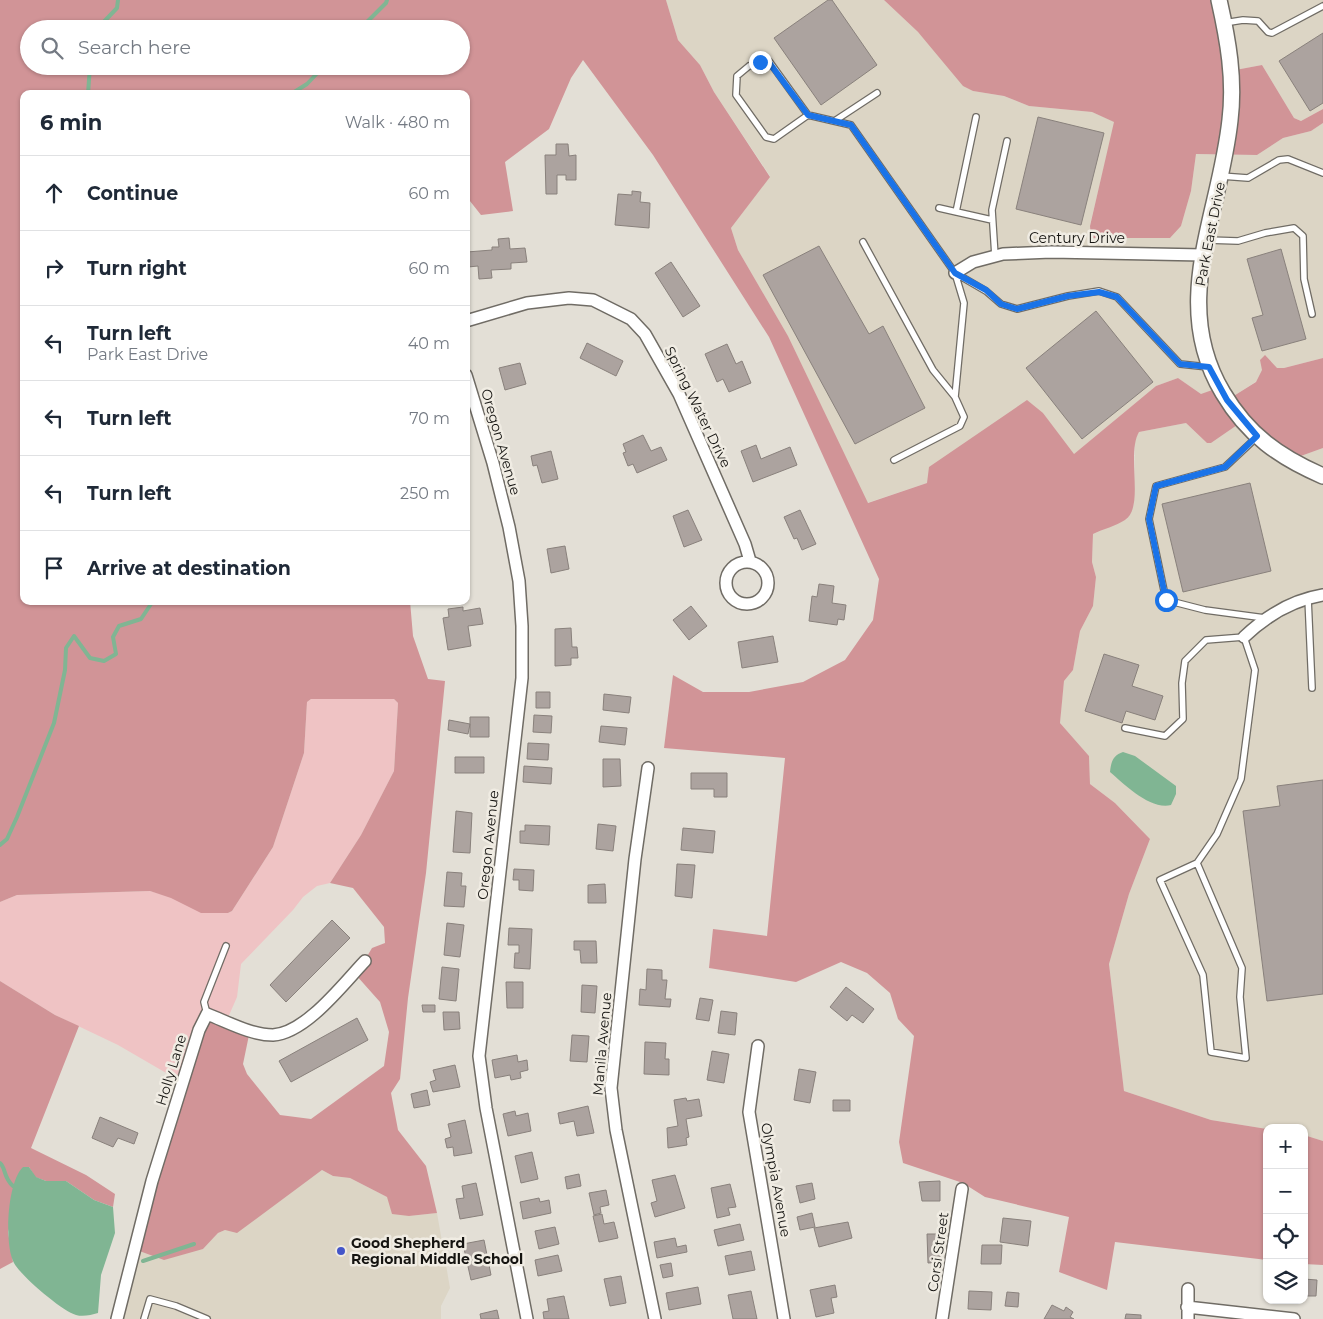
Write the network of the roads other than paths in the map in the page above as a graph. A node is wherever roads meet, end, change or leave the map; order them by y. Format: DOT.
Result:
graph roads {
  1 [pos="1219,0"];
  2 [pos="1323,6"];
  3 [pos="1224,22"];
  4 [pos="877,93"];
  5 [pos="808,115"];
  6 [pos="976,117"];
  7 [pos="836,120"];
  8 [pos="1007,141"];
  9 [pos="1323,173"];
  10 [pos="1221,176"];
  11 [pos="939,208"];
  12 [pos="956,212"];
  13 [pos="992,220"];
  14 [pos="1207,240"];
  15 [pos="863,242"];
  16 [pos="1204,255"];
  17 [pos="994,256"];
  18 [pos="955,273"];
  19 [pos="1312,314"];
  20 [pos="470,320"];
  21 [pos="1209,367"];
  22 [pos="470,388"];
  23 [pos="955,397"];
  24 [pos="1257,436"];
  25 [pos="894,460"];
  26 [pos="1323,476"];
  27 [pos="750,561"];
  28 [pos="1323,595"];
  29 [pos="1308,598"];
  30 [pos="1267,618"];
  31 [pos="1244,637"];
  32 [pos="1312,688"];
  33 [pos="1125,728"];
  34 [pos="648,768"];
  35 [pos="1197,864"];
  36 [pos="226,946"];
  37 [pos="365,961"];
  38 [pos="207,1014"];
  39 [pos="758,1046"];
  40 [pos="962,1189"];
  41 [pos="1188,1289"];
  42 [pos="1188,1313"];
  43 [pos="117,1319"];
  44 [pos="144,1319"];
  45 [pos="207,1319"];
  46 [pos="527,1319"];
  47 [pos="655,1319"];
  48 [pos="784,1319"];
  49 [pos="942,1319"];
  50 [pos="1294,1319"];
  1 -- 3 [label="street, Park East Drive"];
  2 -- 3 [label="lane"];
  3 -- 10 [label="street, Park East Drive"];
  4 -- 7 [label="lane"];
  5 -- 5 [label="lane"];
  5 -- 7 [label="lane"];
  6 -- 12 [label="lane"];
  7 -- 18 [label="lane"];
  8 -- 13 [label="lane"];
  9 -- 10 [label="lane"];
  10 -- 14 [label="street, Park East Drive"];
  11 -- 12 [label="lane"];
  12 -- 13 [label="lane"];
  13 -- 17 [label="lane"];
  14 -- 16 [label="street, Park East Drive"];
  14 -- 19 [label="lane"];
  15 -- 23 [label="lane"];
  16 -- 17 [label="street, Century Drive"];
  16 -- 21 [label="street, Park East Drive"];
  17 -- 18 [label="street, Century Drive"];
  18 -- 21 [label="lane"];
  18 -- 23 [label="lane"];
  20 -- 27 [label="street, Spring Water Drive"];
  21 -- 24 [label="street, Park East Drive"];
  22 -- 46 [label="street, Oregon Avenue"];
  23 -- 25 [label="lane"];
  24 -- 26 [label="street, Park East Drive"];
  24 -- 30 [label="lane"];
  28 -- 29 [label="street"];
  29 -- 30 [label="street"];
  29 -- 32 [label="lane"];
  30 -- 31 [label="street"];
  31 -- 33 [label="lane"];
  31 -- 35 [label="lane"];
  34 -- 47 [label="street, Manila Avenue"];
  35 -- 35 [label="lane"];
  36 -- 38 [label="lane"];
  37 -- 38 [label="street"];
  38 -- 43 [label="street, Holly Lane"];
  39 -- 48 [label="street, Olympia Avenue"];
  40 -- 49 [label="street, Corsi Street"];
  41 -- 42 [label="street"];
  42 -- 50 [label="street"];
  44 -- 45 [label="lane"];
}
